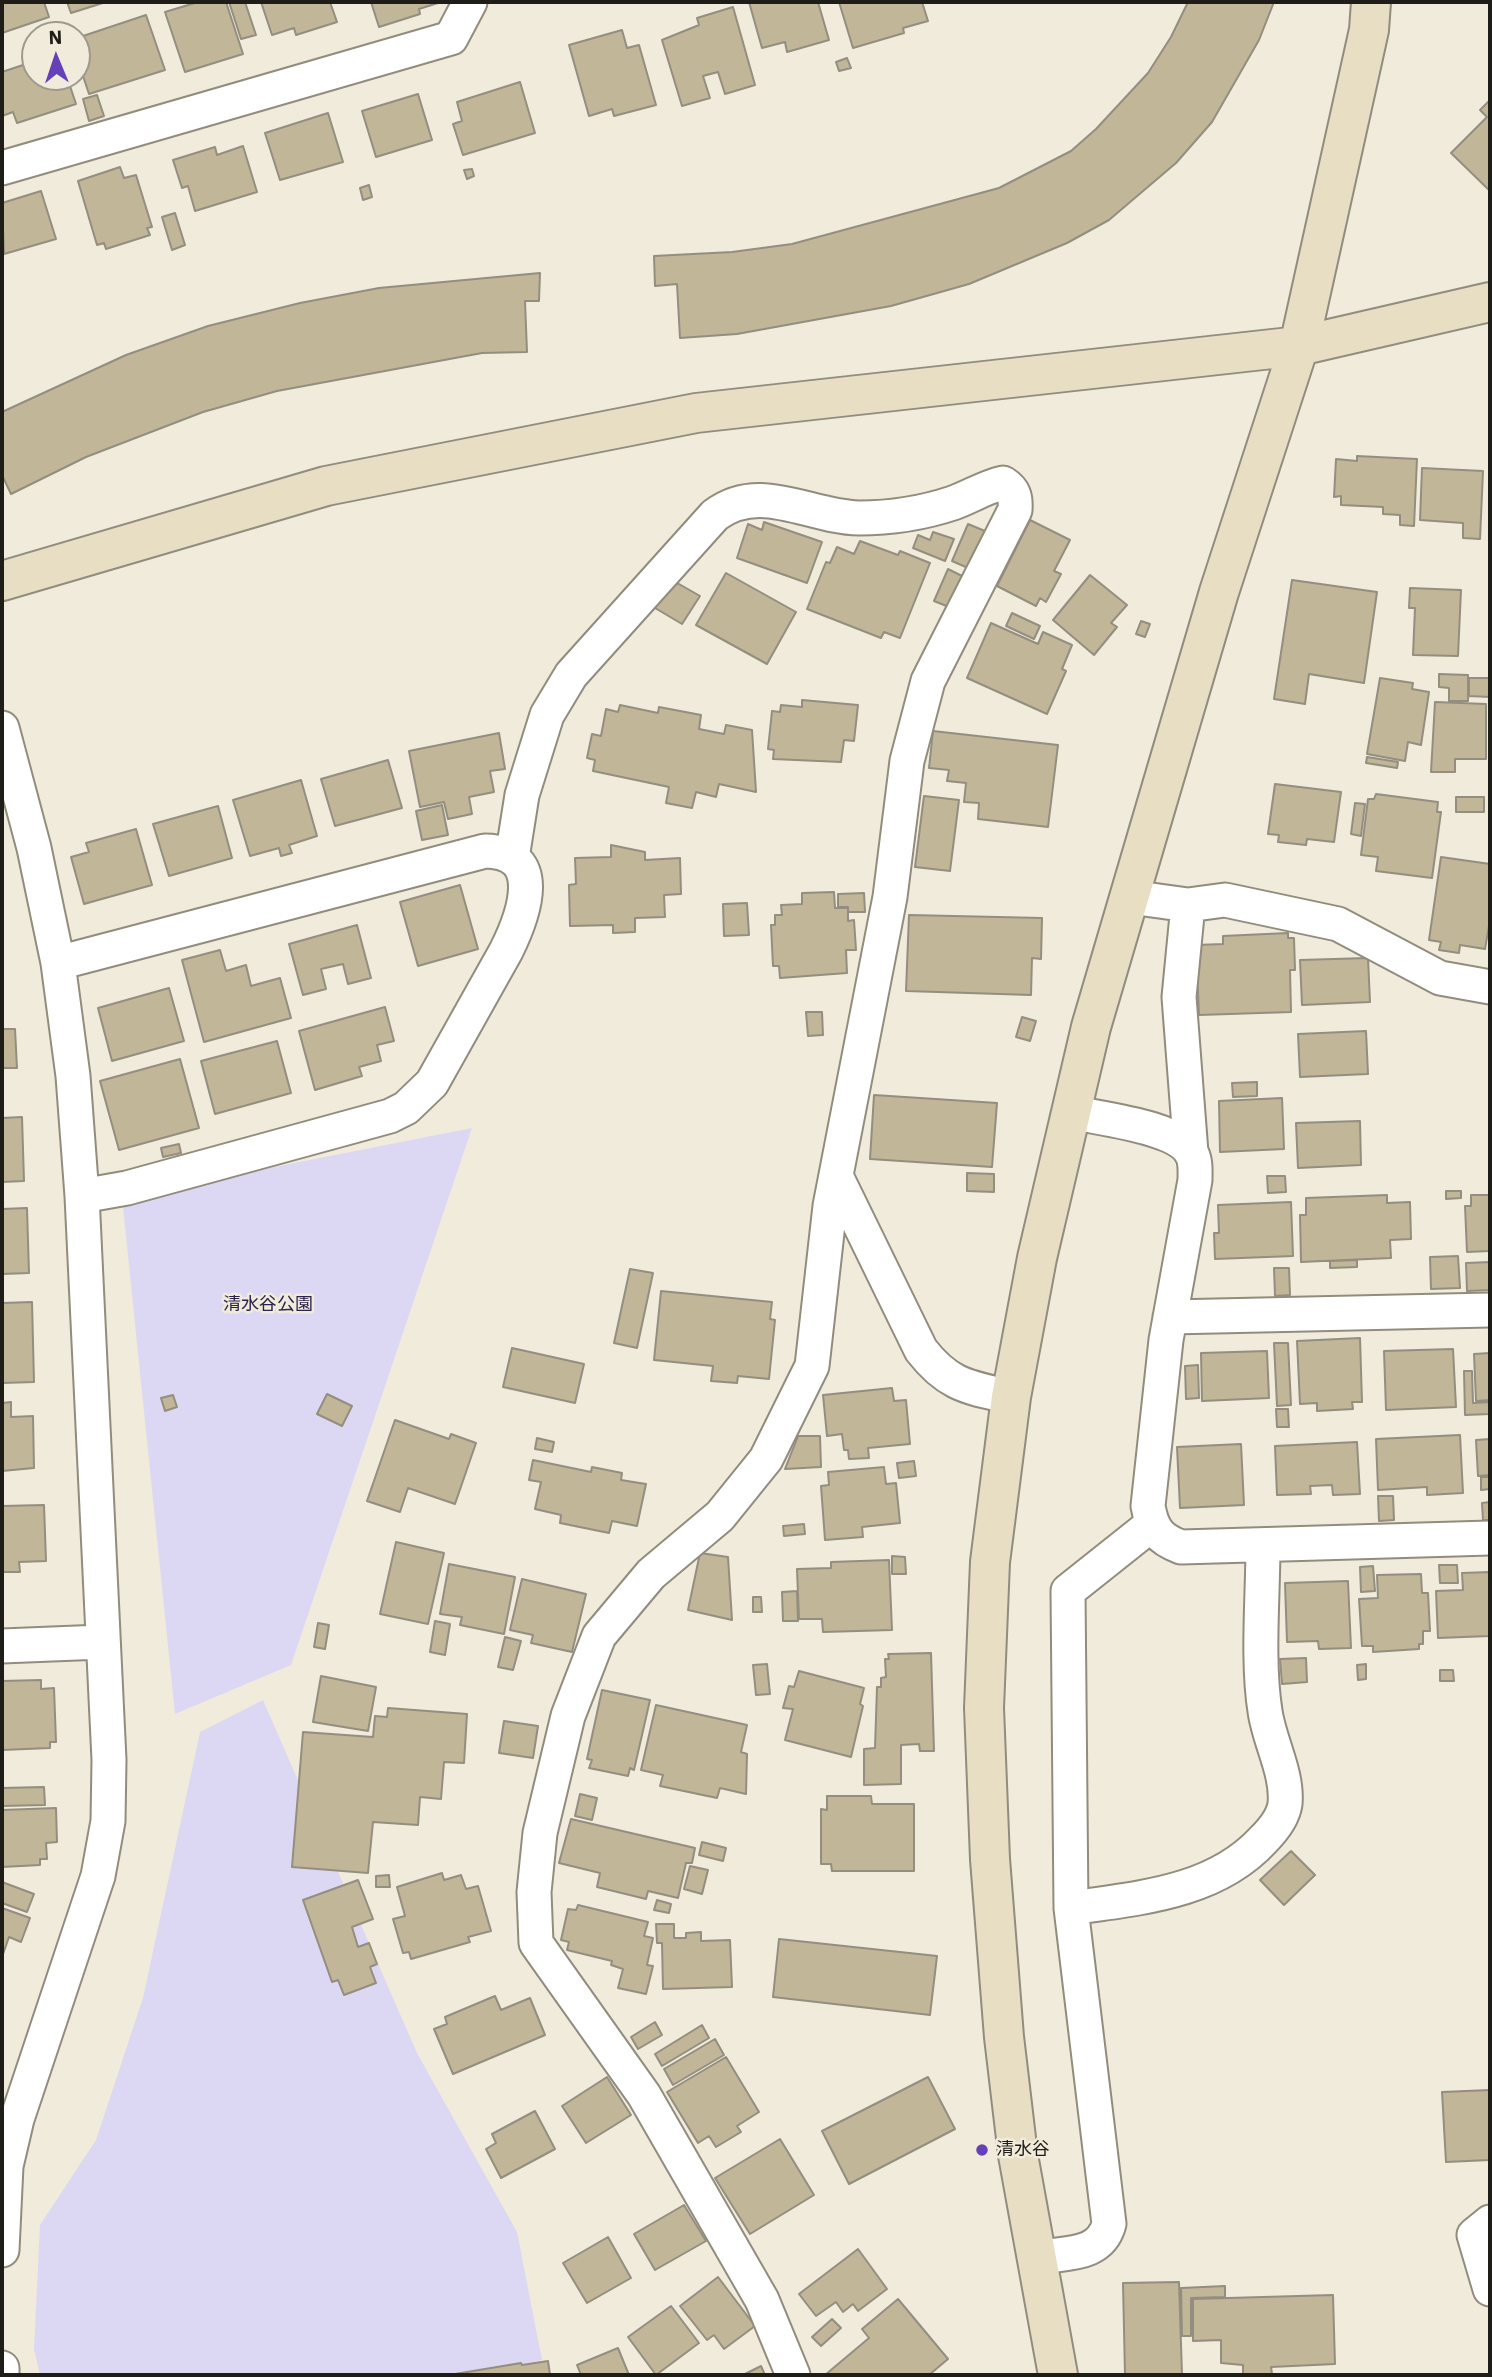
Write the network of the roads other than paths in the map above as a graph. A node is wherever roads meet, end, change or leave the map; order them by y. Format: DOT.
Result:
graph roads {
  1 [pos="470,2"];
  2 [pos="1371,2"];
  3 [pos="2,168"];
  4 [pos="1490,302"];
  5 [pos="1298,346"];
  6 [pos="2,580"];
  7 [pos="2,728"];
  8 [pos="512,858"];
  9 [pos="1130,897"];
  10 [pos="1188,905"];
  11 [pos="58,963"];
  12 [pos="1490,987"];
  13 [pos="1071,1112"];
  14 [pos="1191,1153"];
  15 [pos="836,1177"];
  16 [pos="82,1196"];
  17 [pos="1490,1310"];
  18 [pos="1170,1317"];
  19 [pos="1011,1397"];
  20 [pos="1151,1525"];
  21 [pos="1490,1538"];
  22 [pos="1263,1545"];
  23 [pos="102,1642"];
  24 [pos="2,1646"];
  25 [pos="1072,1908"];
  26 [pos="1490,2222"];
  27 [pos="2,2250"];
  28 [pos="1036,2258"];
  29 [pos="1490,2289"];
  30 [pos="2,2368"];
  31 [pos="2,2375"];
  32 [pos="793,2375"];
  33 [pos="1058,2375"];
  1 -- 3 [label="street"];
  2 -- 5 [label="street"];
  4 -- 5 [label="street"];
  5 -- 6 [label="street"];
  5 -- 9 [label="street"];
  7 -- 11 [label="street"];
  8 -- 11 [label="street"];
  8 -- 15 [label="street"];
  8 -- 16 [label="street"];
  9 -- 10 [label="street"];
  9 -- 13 [label="street"];
  10 -- 12 [label="street"];
  10 -- 14 [label="street"];
  11 -- 16 [label="street"];
  13 -- 14 [label="street"];
  13 -- 19 [label="street"];
  14 -- 18 [label="street"];
  15 -- 19 [label="street"];
  15 -- 32 [label="street"];
  16 -- 23 [label="street"];
  17 -- 18 [label="street"];
  18 -- 20 [label="street"];
  19 -- 28 [label="street"];
  20 -- 22 [label="street"];
  20 -- 25 [label="street"];
  21 -- 22 [label="street"];
  22 -- 25 [label="street"];
  23 -- 24 [label="street"];
  23 -- 27 [label="street"];
  25 -- 28 [label="street"];
  26 -- 29 [label="street"];
  28 -- 33 [label="street"];
  30 -- 31 [label="street"];
}
